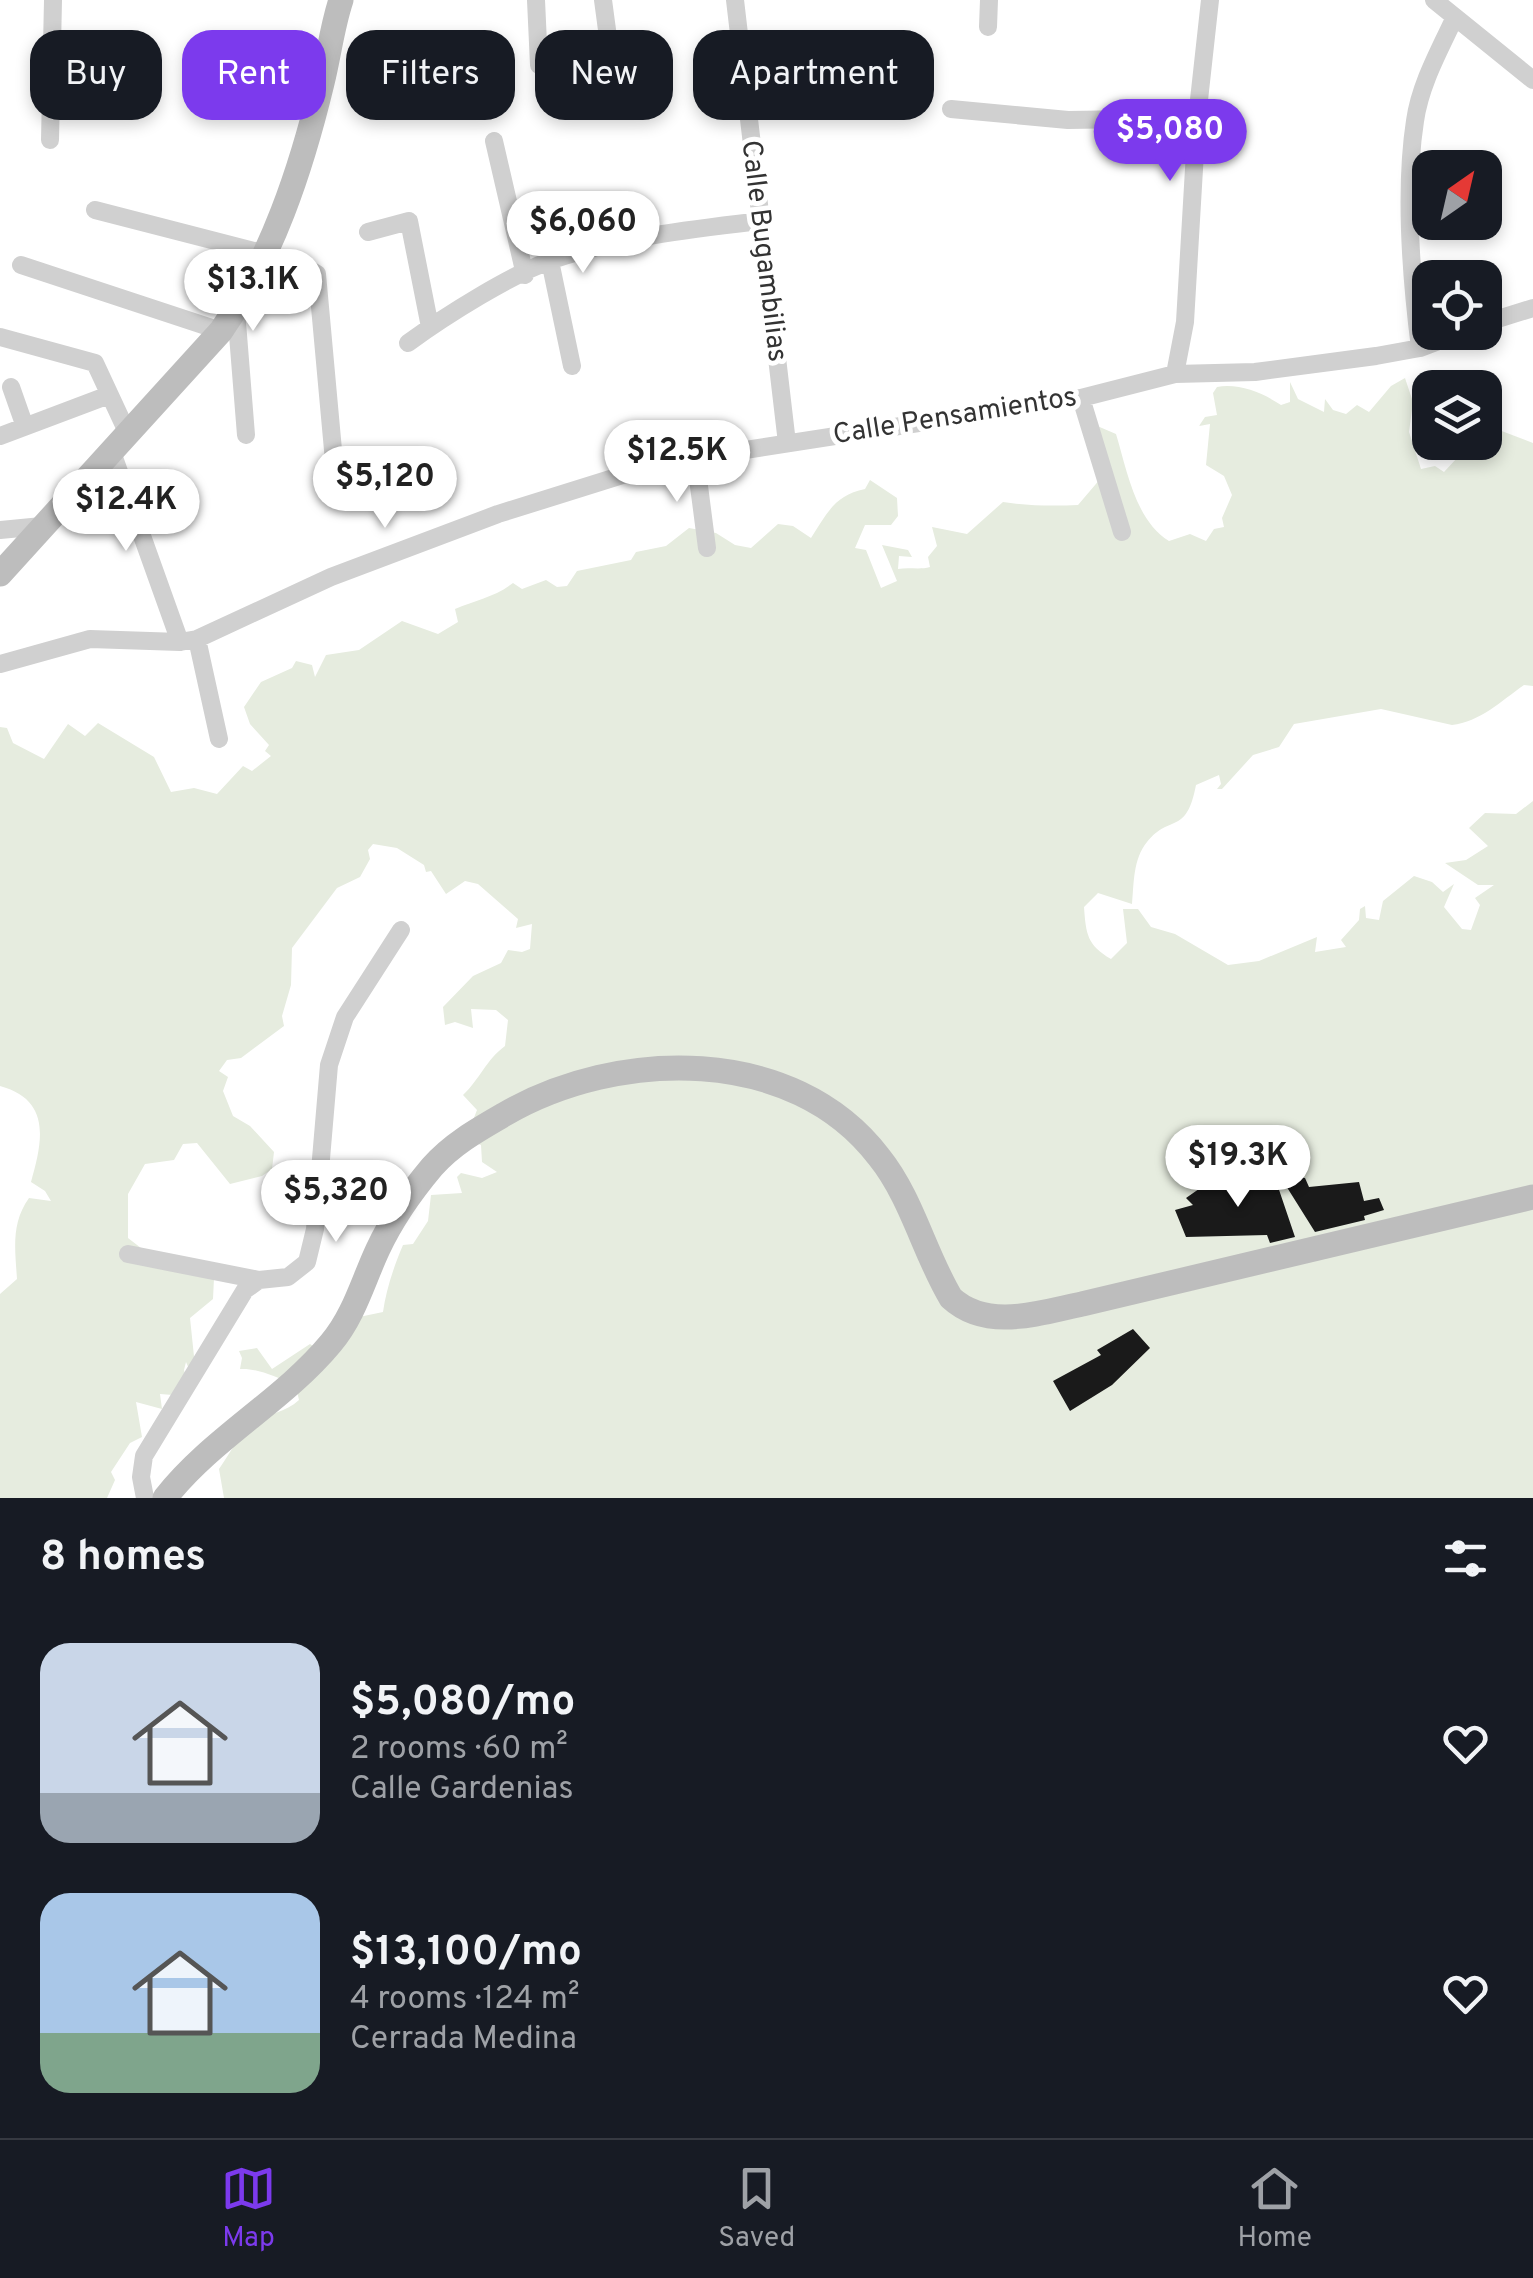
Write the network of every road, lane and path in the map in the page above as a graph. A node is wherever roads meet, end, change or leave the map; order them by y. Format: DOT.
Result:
graph roads {
  1 [pos="53,0"];
  2 [pos="341,0"];
  3 [pos="536,0"];
  4 [pos="603,0"];
  5 [pos="735,0"];
  6 [pos="989,0"];
  7 [pos="1210,0"];
  8 [pos="1434,0"];
  9 [pos="1454,18"];
  10 [pos="988,28"];
  11 [pos="537,30"];
  12 [pos="607,30"];
  13 [pos="1533,80"];
  14 [pos="952,109"];
  15 [pos="1197,118"];
  16 [pos="50,140"];
  17 [pos="494,141"];
  18 [pos="95,210"];
  19 [pos="760,221"];
  20 [pos="368,232"];
  21 [pos="266,254"];
  22 [pos="1413,260"];
  23 [pos="550,261"];
  24 [pos="21,265"];
  25 [pos="525,275"];
  26 [pos="242,302"];
  27 [pos="1533,308"];
  28 [pos="1502,318"];
  29 [pos="430,327"];
  30 [pos="222,332"];
  31 [pos="0,337"];
  32 [pos="408,343"];
  33 [pos="1412,349"];
  34 [pos="572,366"];
  35 [pos="1175,374"];
  36 [pos="11,388"];
  37 [pos="109,396"];
  38 [pos="1082,398"];
  39 [pos="24,424"];
  40 [pos="246,435"];
  41 [pos="0,436"];
  42 [pos="120,443"];
  43 [pos="787,443"];
  44 [pos="696,456"];
  45 [pos="334,461"];
  46 [pos="42,526"];
  47 [pos="0,530"];
  48 [pos="1122,532"];
  49 [pos="707,548"];
  50 [pos="0,574"];
  51 [pos="188,641"];
  52 [pos="0,664"];
  53 [pos="219,739"];
  54 [pos="400,930"];
  55 [pos="1533,1197"];
  56 [pos="128,1254"];
  57 [pos="260,1280"];
  58 [pos="145,1498"];
  59 [pos="165,1498"];
  1 -- 16 [label="street"];
  2 -- 21 [label="main road"];
  3 -- 11 [label="street"];
  4 -- 12 [label="street"];
  5 -- 19 [label="street, Calle Bugambilias"];
  6 -- 10 [label="street"];
  7 -- 15 [label="street"];
  8 -- 9 [label="street"];
  9 -- 13 [label="street"];
  9 -- 22 [label="street"];
  14 -- 15 [label="street"];
  15 -- 35 [label="street"];
  17 -- 25 [label="street"];
  18 -- 21 [label="street"];
  19 -- 23 [label="street"];
  19 -- 43 [label="street, Calle Bugambilias"];
  20 -- 29 [label="street"];
  21 -- 26 [label="main road"];
  23 -- 25 [label="street"];
  23 -- 34 [label="street"];
  24 -- 30 [label="street"];
  25 -- 29 [label="street"];
  26 -- 30 [label="main road"];
  26 -- 40 [label="street"];
  26 -- 45 [label="street"];
  27 -- 28 [label="street"];
  29 -- 32 [label="street"];
  30 -- 42 [label="main road"];
  31 -- 37 [label="street"];
  33 -- 35 [label="street, Calle Pensamientos"];
  35 -- 38 [label="street, Calle Pensamientos"];
  36 -- 39 [label="street"];
  37 -- 39 [label="street"];
  37 -- 42 [label="street"];
  38 -- 43 [label="street, Calle Pensamientos"];
  38 -- 48 [label="street"];
  39 -- 41 [label="street"];
  42 -- 46 [label="main road"];
  42 -- 51 [label="street"];
  43 -- 44 [label="street, Calle Pensamientos"];
  44 -- 49 [label="street"];
  44 -- 51 [label="street, Calle Pensamientos"];
  46 -- 47 [label="street"];
  46 -- 50 [label="main road"];
  51 -- 52 [label="street, Calle Pensamientos"];
  51 -- 53 [label="street"];
  54 -- 57 [label="street"];
  55 -- 59 [label="main road"];
  56 -- 57 [label="street"];
  57 -- 58 [label="street"];
}
